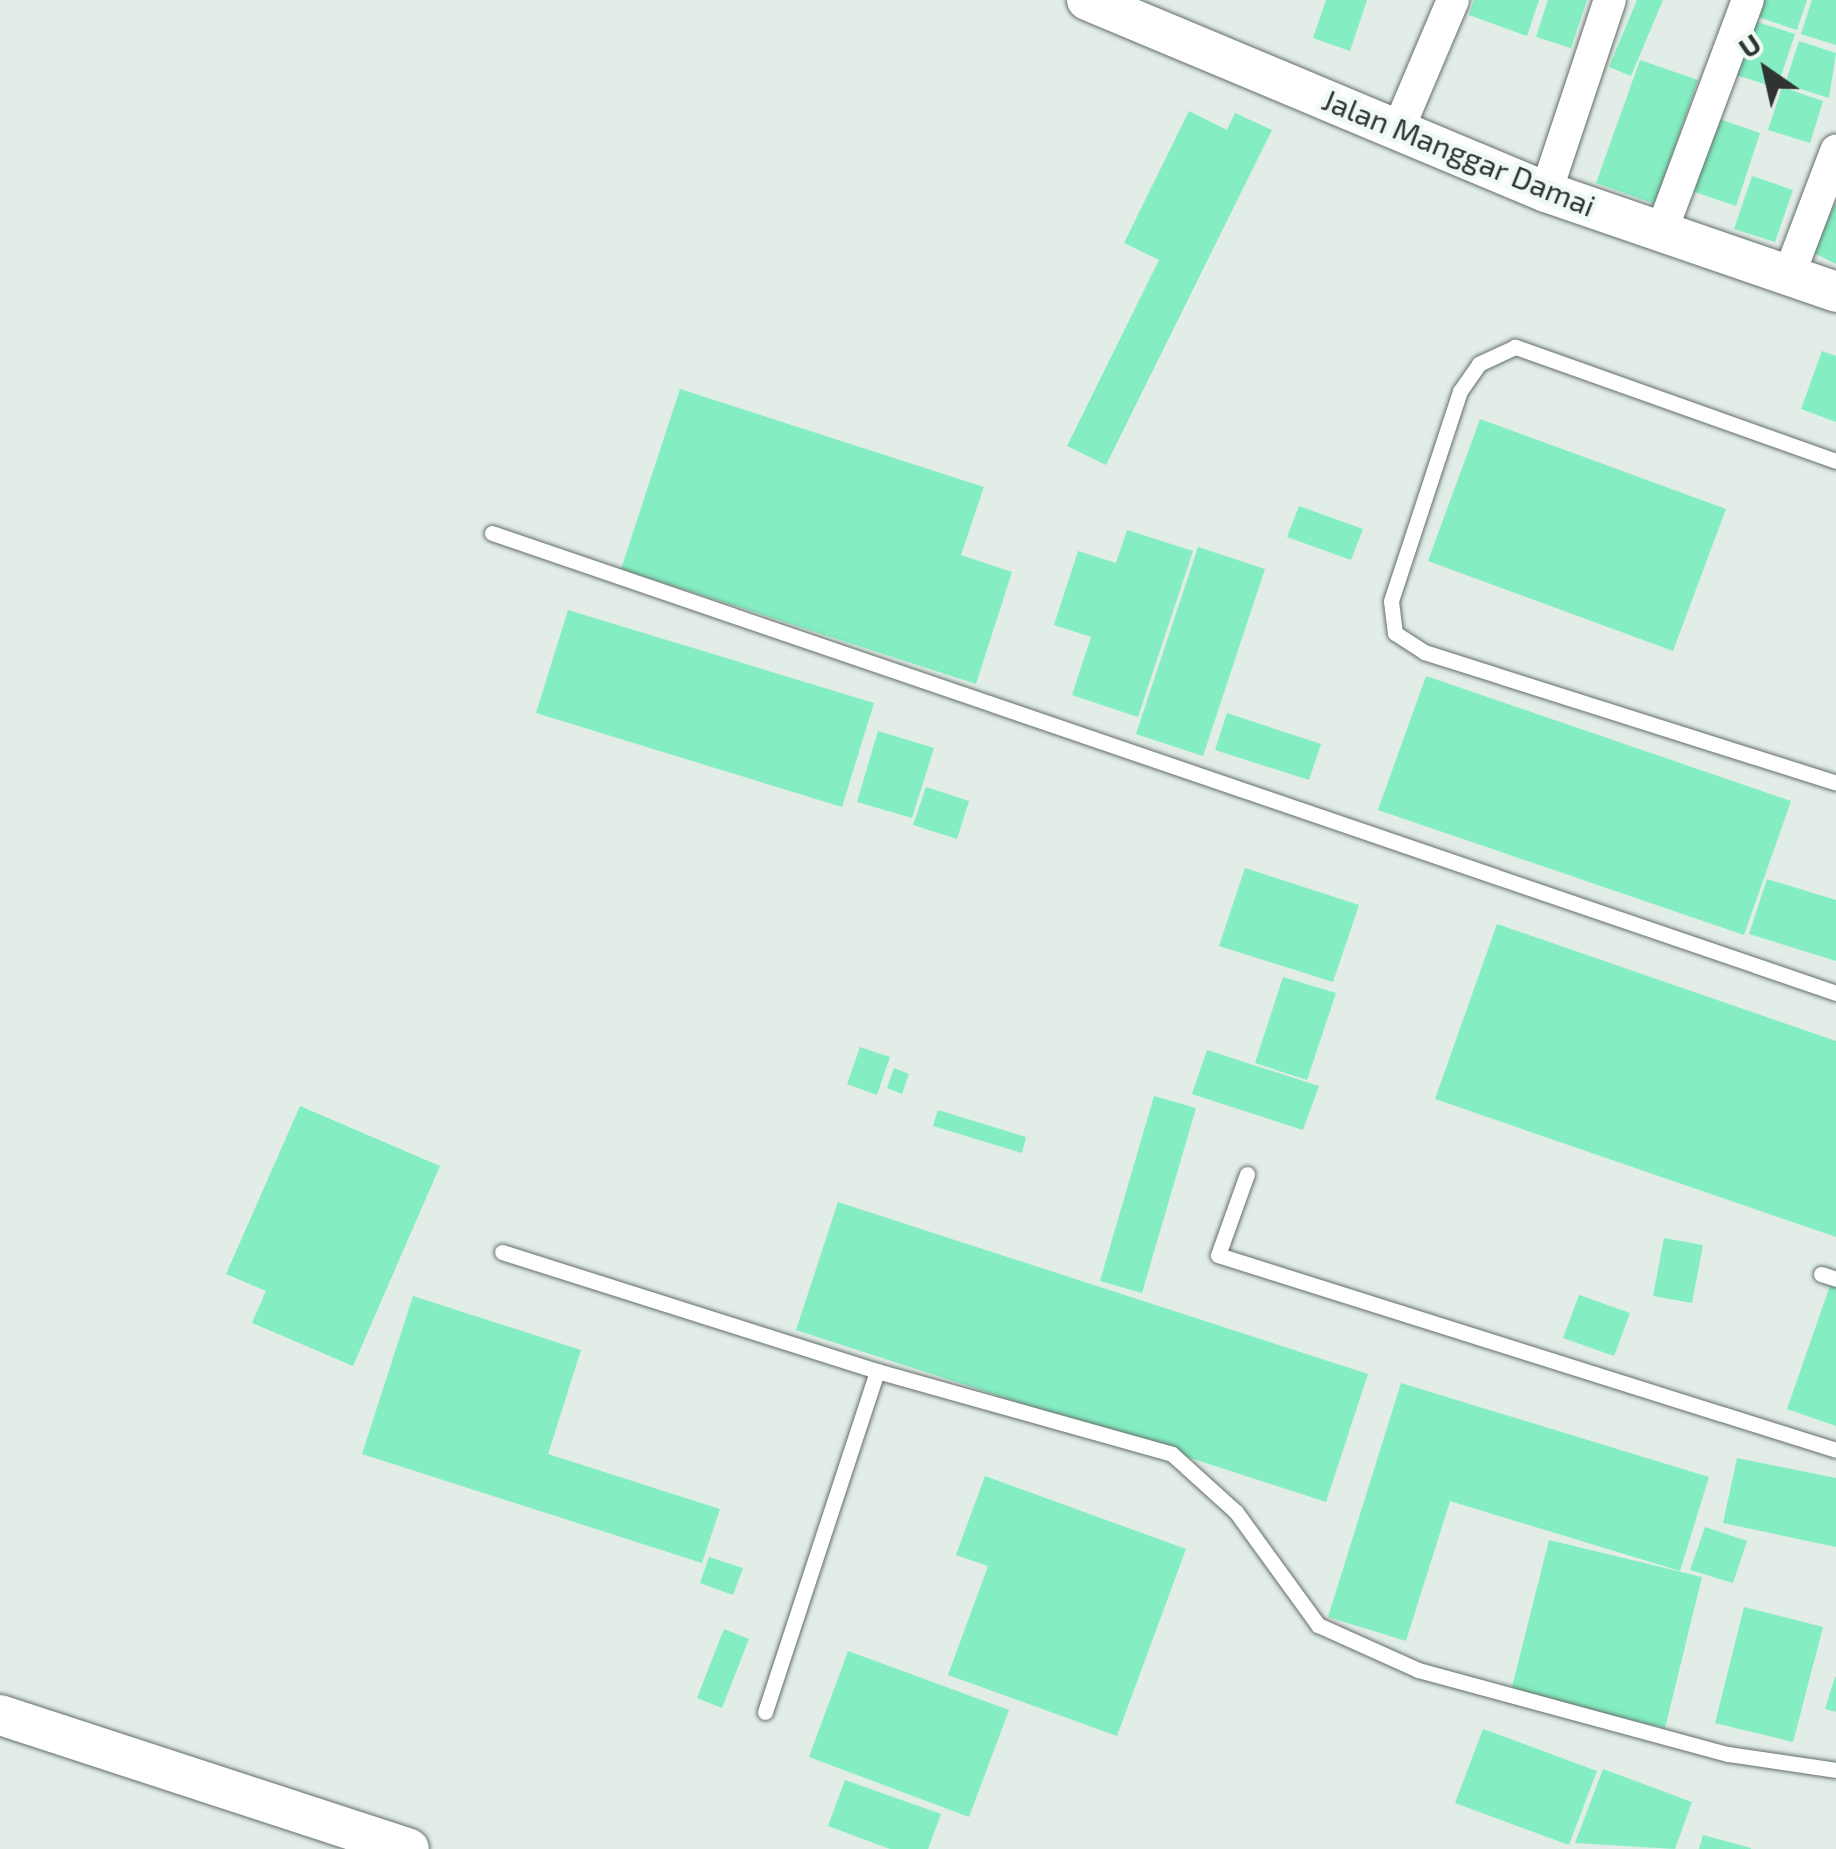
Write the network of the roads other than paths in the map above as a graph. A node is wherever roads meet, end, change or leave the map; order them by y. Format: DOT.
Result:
graph roads {
  1 [pos="1087,0"];
  2 [pos="1452,0"];
  3 [pos="1610,0"];
  4 [pos="1748,0"];
  5 [pos="1398,132"];
  6 [pos="1836,151"];
  7 [pos="1546,192"];
  8 [pos="1662,228"];
  9 [pos="1789,275"];
  10 [pos="1836,292"];
  11 [pos="1836,460"];
  12 [pos="492,533"];
  13 [pos="1836,784"];
  14 [pos="1836,993"];
  15 [pos="1247,1174"];
  16 [pos="502,1252"];
  17 [pos="877,1371"];
  18 [pos="1836,1450"];
  19 [pos="765,1712"];
  20 [pos="0,1715"];
  21 [pos="1836,1770"];
  22 [pos="408,1849"];
  1 -- 5 [label="street, Jalan Manggar Damai"];
  2 -- 5 [label="street"];
  3 -- 7 [label="street"];
  4 -- 8 [label="street"];
  5 -- 7 [label="street, Jalan Manggar Damai"];
  6 -- 9 [label="street"];
  7 -- 8 [label="street, Jalan Manggar Damai"];
  8 -- 9 [label="street, Jalan Manggar Damai"];
  9 -- 10 [label="street, Jalan Manggar Damai"];
  11 -- 13 [label="lane"];
  12 -- 14 [label="lane"];
  15 -- 18 [label="lane"];
  16 -- 17 [label="lane"];
  17 -- 19 [label="lane"];
  17 -- 21 [label="lane"];
  20 -- 22 [label="street"];
}
